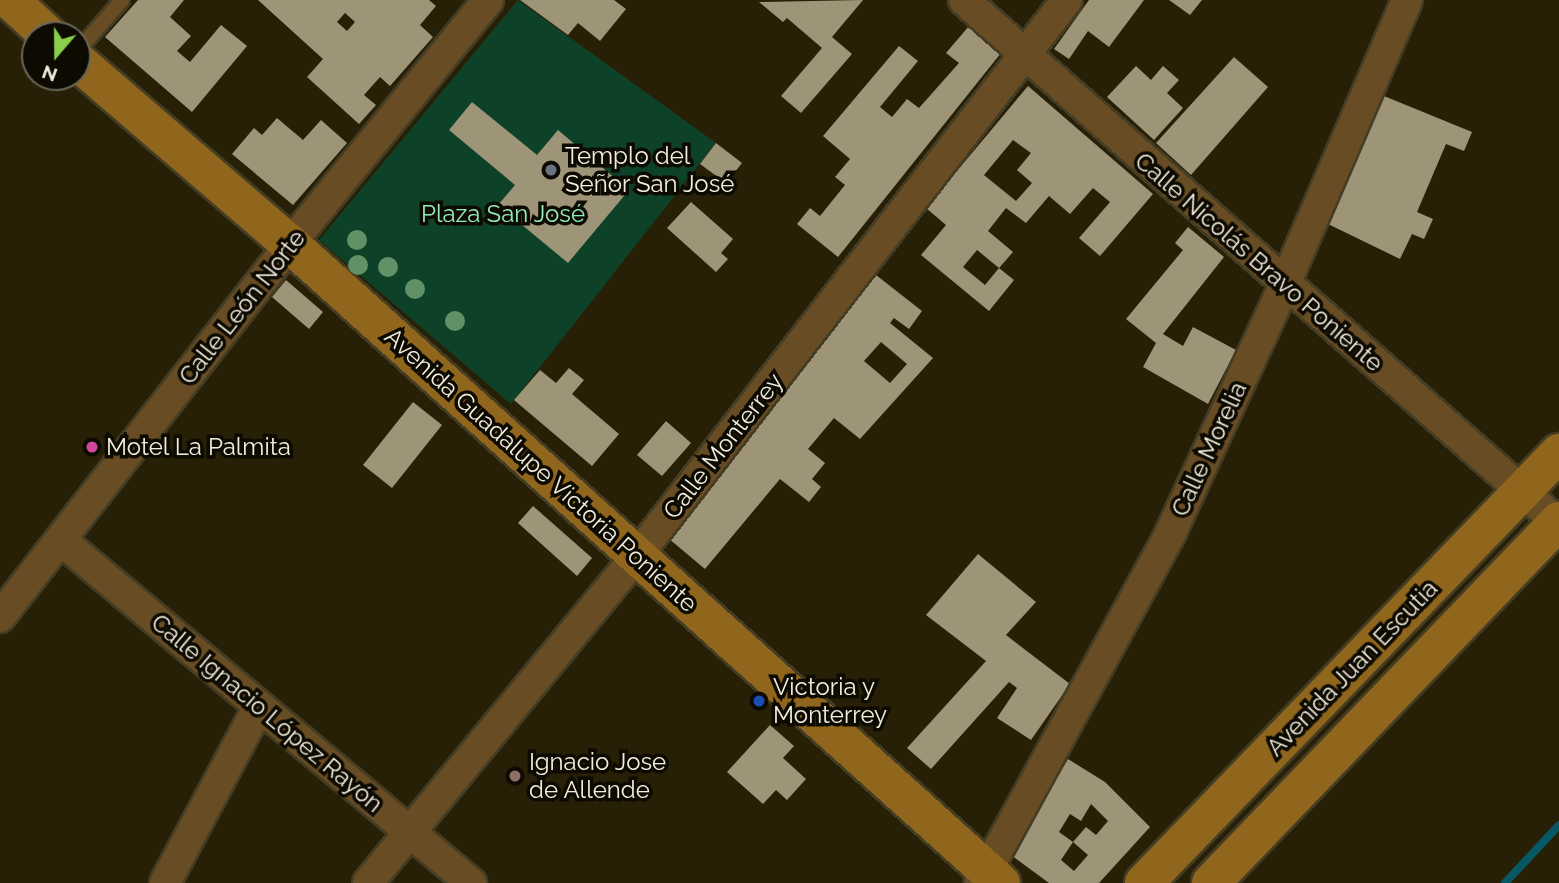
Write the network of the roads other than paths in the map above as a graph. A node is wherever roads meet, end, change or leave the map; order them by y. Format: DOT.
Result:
graph roads {
  1 [pos="10,0"];
  2 [pos="122,0"];
  3 [pos="488,0"];
  4 [pos="964,0"];
  5 [pos="1067,0"];
  6 [pos="1407,0"];
  7 [pos="33,21"];
  8 [pos="91,36"];
  9 [pos="1027,56"];
  10 [pos="91,73"];
  11 [pos="290,244"];
  12 [pos="1284,286"];
  13 [pos="1559,453"];
  14 [pos="1523,491"];
  15 [pos="1557,521"];
  16 [pos="63,542"];
  17 [pos="636,557"];
  18 [pos="0,617"];
  19 [pos="260,706"];
  20 [pos="411,834"];
  21 [pos="989,879"];
  22 [pos="165,883"];
  23 [pos="368,883"];
  24 [pos="471,883"];
  25 [pos="1144,883"];
  26 [pos="1211,883"];
  1 -- 7 [label="main road"];
  2 -- 8 [label="lane"];
  3 -- 11 [label="street, Calle León Norte"];
  4 -- 9 [label="street, Calle Nicolás Bravo Poniente"];
  5 -- 9 [label="street, Calle Monterrey"];
  6 -- 12 [label="street, Calle Morelia"];
  9 -- 12 [label="street, Calle Nicolás Bravo Poniente"];
  9 -- 17 [label="street, Calle Monterrey"];
  10 -- 11 [label="main road, Avenida Guadalupe Victoria Poniente"];
  11 -- 16 [label="street, Calle León Norte"];
  11 -- 17 [label="main road, Avenida Guadalupe Victoria Poniente"];
  12 -- 14 [label="street, Calle Nicolás Bravo Poniente"];
  12 -- 21 [label="street, Calle Morelia"];
  13 -- 14 [label="main road, Avenida Juan Escutia"];
  14 -- 15 [label="street, Calle Nicolás Bravo Poniente"];
  14 -- 25 [label="main road, Avenida Juan Escutia"];
  15 -- 26 [label="main road, Avenida Juan Escutia"];
  16 -- 18 [label="street, Calle León Norte"];
  16 -- 19 [label="street, Calle Ignacio López Rayón"];
  17 -- 20 [label="street, Calle Monterrey"];
  17 -- 21 [label="main road, Avenida Guadalupe Victoria Poniente"];
  19 -- 20 [label="street, Calle Ignacio López Rayón"];
  19 -- 22 [label="street"];
  20 -- 23 [label="street, Calle Monterrey"];
  20 -- 24 [label="street, Calle Ignacio López Rayón"];
}
